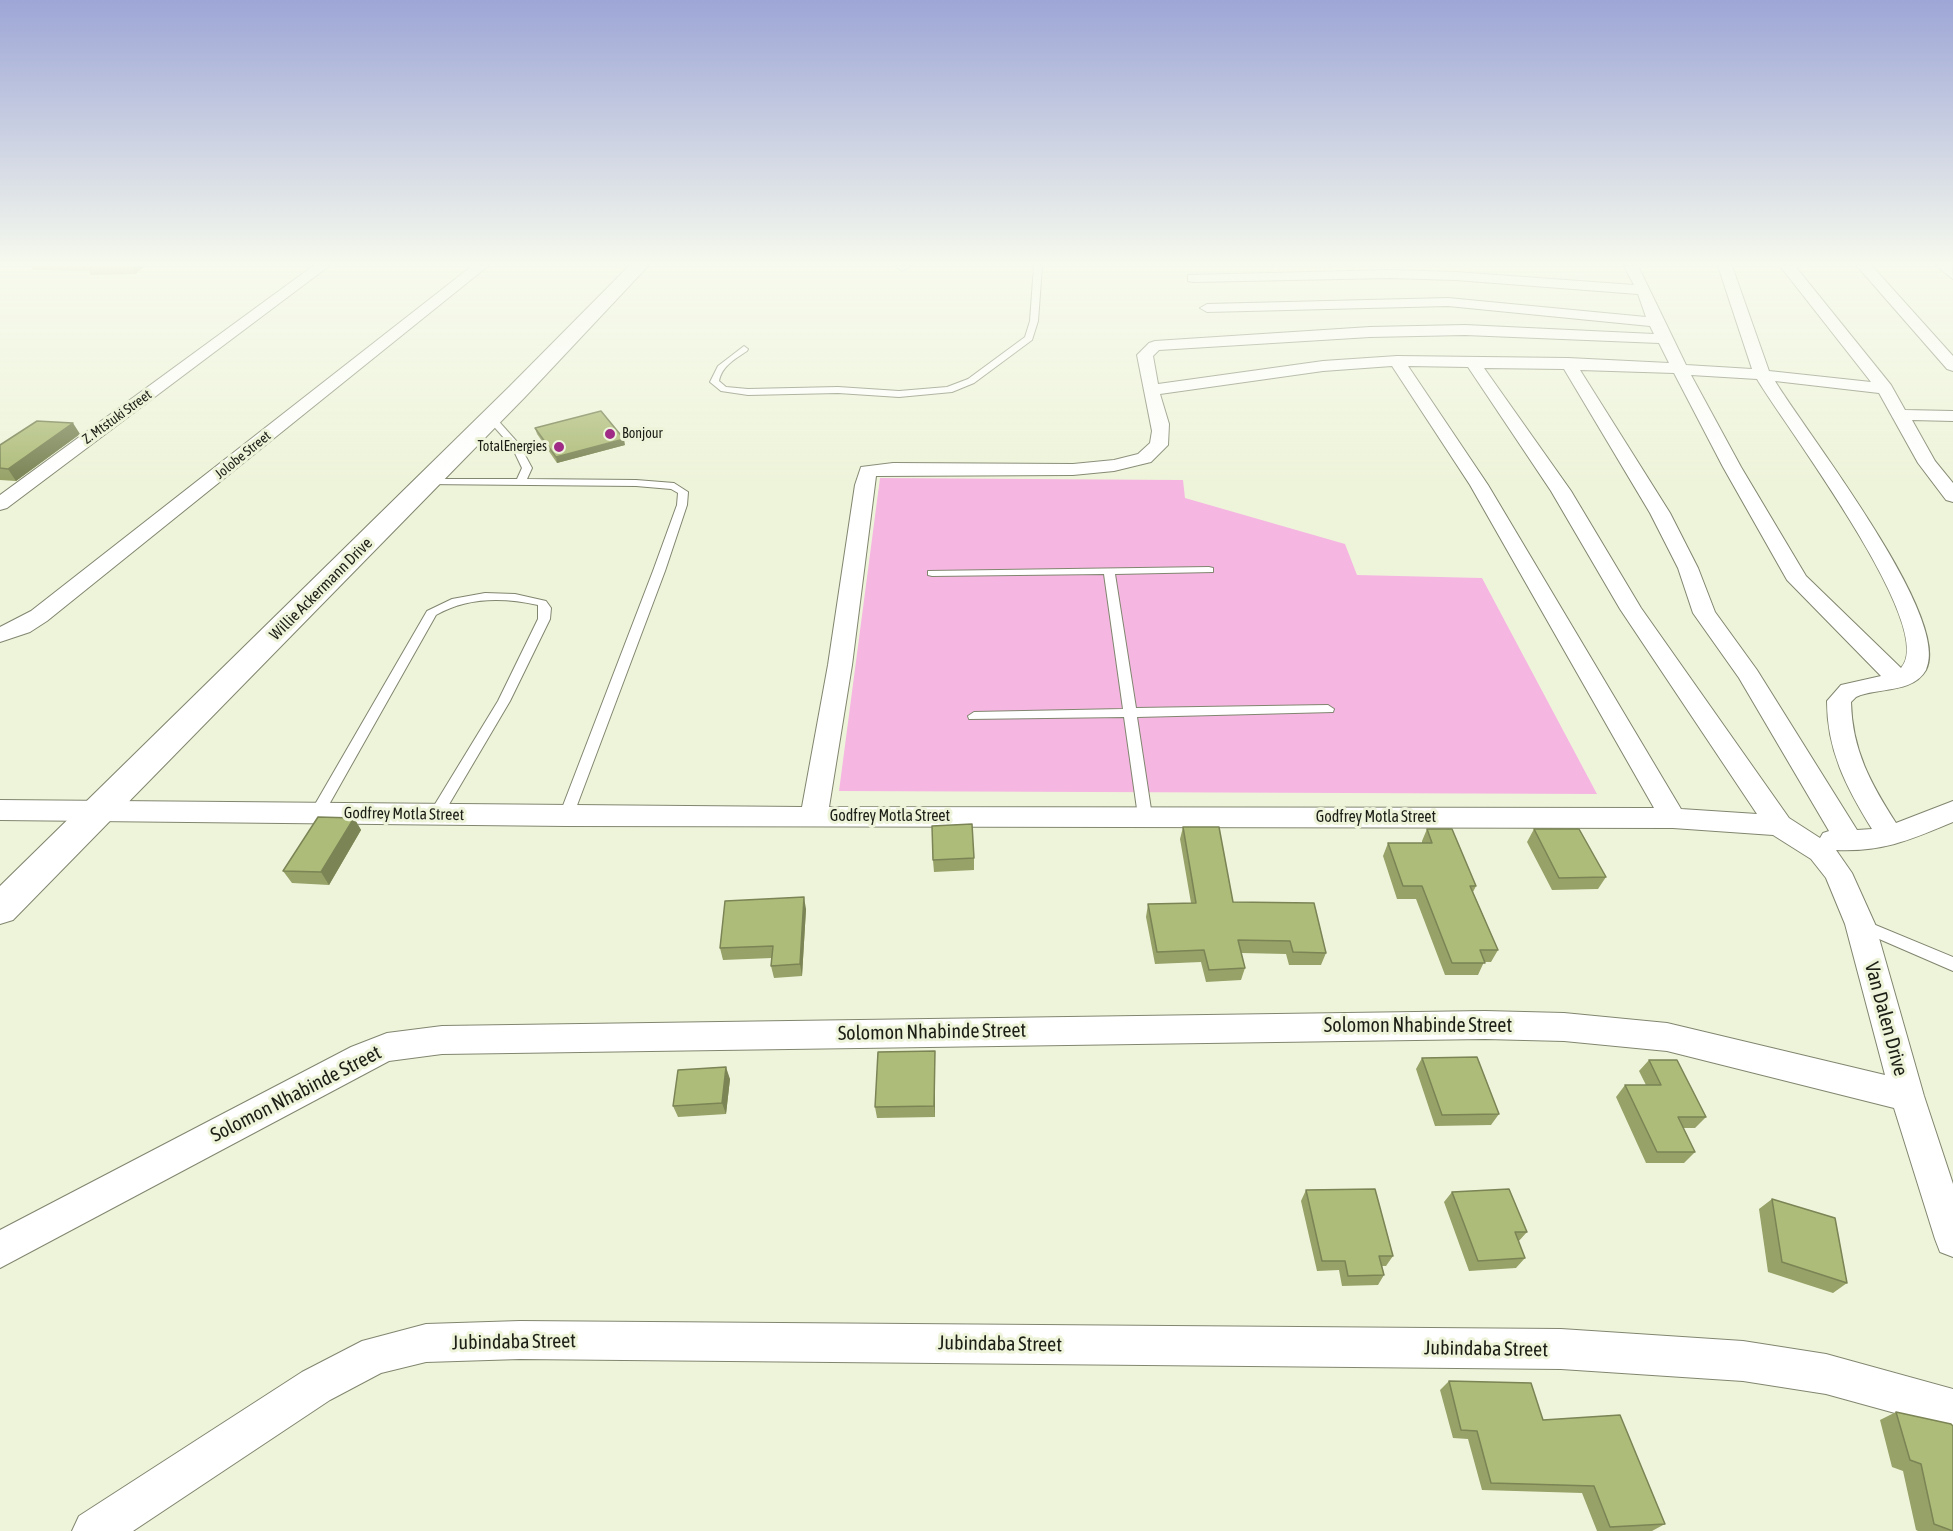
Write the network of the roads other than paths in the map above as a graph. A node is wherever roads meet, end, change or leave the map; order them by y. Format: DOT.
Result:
graph roads {
  1 [pos="225,337"];
  2 [pos="391,337"];
  3 [pos="569,337"];
  4 [pos="1029,337"];
  5 [pos="1192,337"];
  6 [pos="1664,337"];
  7 [pos="1750,337"];
  8 [pos="1844,337"];
  9 [pos="1928,337"];
  10 [pos="744,349"];
  11 [pos="1397,361"];
  12 [pos="1472,362"];
  13 [pos="1568,363"];
  14 [pos="1953,366"];
  15 [pos="1680,369"];
  16 [pos="1763,375"];
  17 [pos="1885,389"];
  18 [pos="1151,390"];
  19 [pos="1901,415"];
  20 [pos="1953,416"];
  21 [pos="491,418"];
  22 [pos="427,482"];
  23 [pos="520,483"];
  24 [pos="1953,496"];
  25 [pos="0,504"];
  26 [pos="1209,570"];
  27 [pos="1109,571"];
  28 [pos="932,573"];
  29 [pos="0,635"];
  30 [pos="1898,679"];
  31 [pos="1328,709"];
  32 [pos="1132,714"];
  33 [pos="974,716"];
  34 [pos="0,810"];
  35 [pos="101,810"];
  36 [pos="1953,811"];
  37 [pos="316,813"];
  38 [pos="435,814"];
  39 [pos="566,816"];
  40 [pos="814,816"];
  41 [pos="1145,816"];
  42 [pos="1673,819"];
  43 [pos="1790,832"];
  44 [pos="1891,837"];
  45 [pos="1850,842"];
  46 [pos="0,909"];
  47 [pos="1860,924"];
  48 [pos="1953,964"];
  49 [pos="1907,1096"];
  50 [pos="1953,1239"];
  51 [pos="0,1250"];
  52 [pos="1953,1409"];
  53 [pos="94,1531"];
  1 -- 25 [label="street, Z. Mtstuki Street"];
  2 -- 29 [label="street, Jolobe Street"];
  3 -- 21 [label="street, Willie Ackermann Drive"];
  4 -- 10 [label="lane"];
  5 -- 18 [label="street"];
  6 -- 15 [label="street"];
  7 -- 16 [label="street"];
  8 -- 17 [label="street"];
  9 -- 14 [label="street"];
  11 -- 12 [label="street"];
  11 -- 18 [label="street"];
  11 -- 42 [label="street"];
  12 -- 13 [label="street"];
  12 -- 43 [label="street, Van Dalen Drive"];
  13 -- 15 [label="street"];
  13 -- 45 [label="street"];
  15 -- 16 [label="street"];
  15 -- 30 [label="street"];
  16 -- 17 [label="street"];
  16 -- 30 [label="street"];
  17 -- 19 [label="street"];
  18 -- 40 [label="street"];
  19 -- 20 [label="street"];
  19 -- 24 [label="street"];
  21 -- 22 [label="street, Willie Ackermann Drive"];
  21 -- 23 [label="lane"];
  22 -- 23 [label="lane"];
  22 -- 35 [label="street, Willie Ackermann Drive"];
  23 -- 39 [label="lane"];
  26 -- 27 [label="lane"];
  27 -- 28 [label="lane"];
  27 -- 32 [label="lane"];
  30 -- 44 [label="street"];
  31 -- 32 [label="lane"];
  32 -- 33 [label="lane"];
  32 -- 41 [label="lane"];
  34 -- 35 [label="street, Godfrey Motla Street"];
  35 -- 37 [label="street, Godfrey Motla Street"];
  35 -- 46 [label="street, Willie Ackermann Drive"];
  36 -- 44 [label="street, Godfrey Motla Street"];
  37 -- 38 [label="street, Godfrey Motla Street"];
  37 -- 38 [label="lane"];
  38 -- 39 [label="street, Godfrey Motla Street"];
  39 -- 40 [label="street, Godfrey Motla Street"];
  40 -- 41 [label="street, Godfrey Motla Street"];
  41 -- 42 [label="street, Godfrey Motla Street"];
  42 -- 43 [label="street, Godfrey Motla Street"];
  43 -- 45 [label="street, Godfrey Motla Street"];
  43 -- 47 [label="street, Van Dalen Drive"];
  44 -- 45 [label="street, Godfrey Motla Street"];
  47 -- 48 [label="lane"];
  47 -- 49 [label="street, Van Dalen Drive"];
  49 -- 50 [label="street, Van Dalen Drive"];
  49 -- 51 [label="street, Solomon Nhabinde Street"];
  52 -- 53 [label="street, Jubindaba Street"];
}
